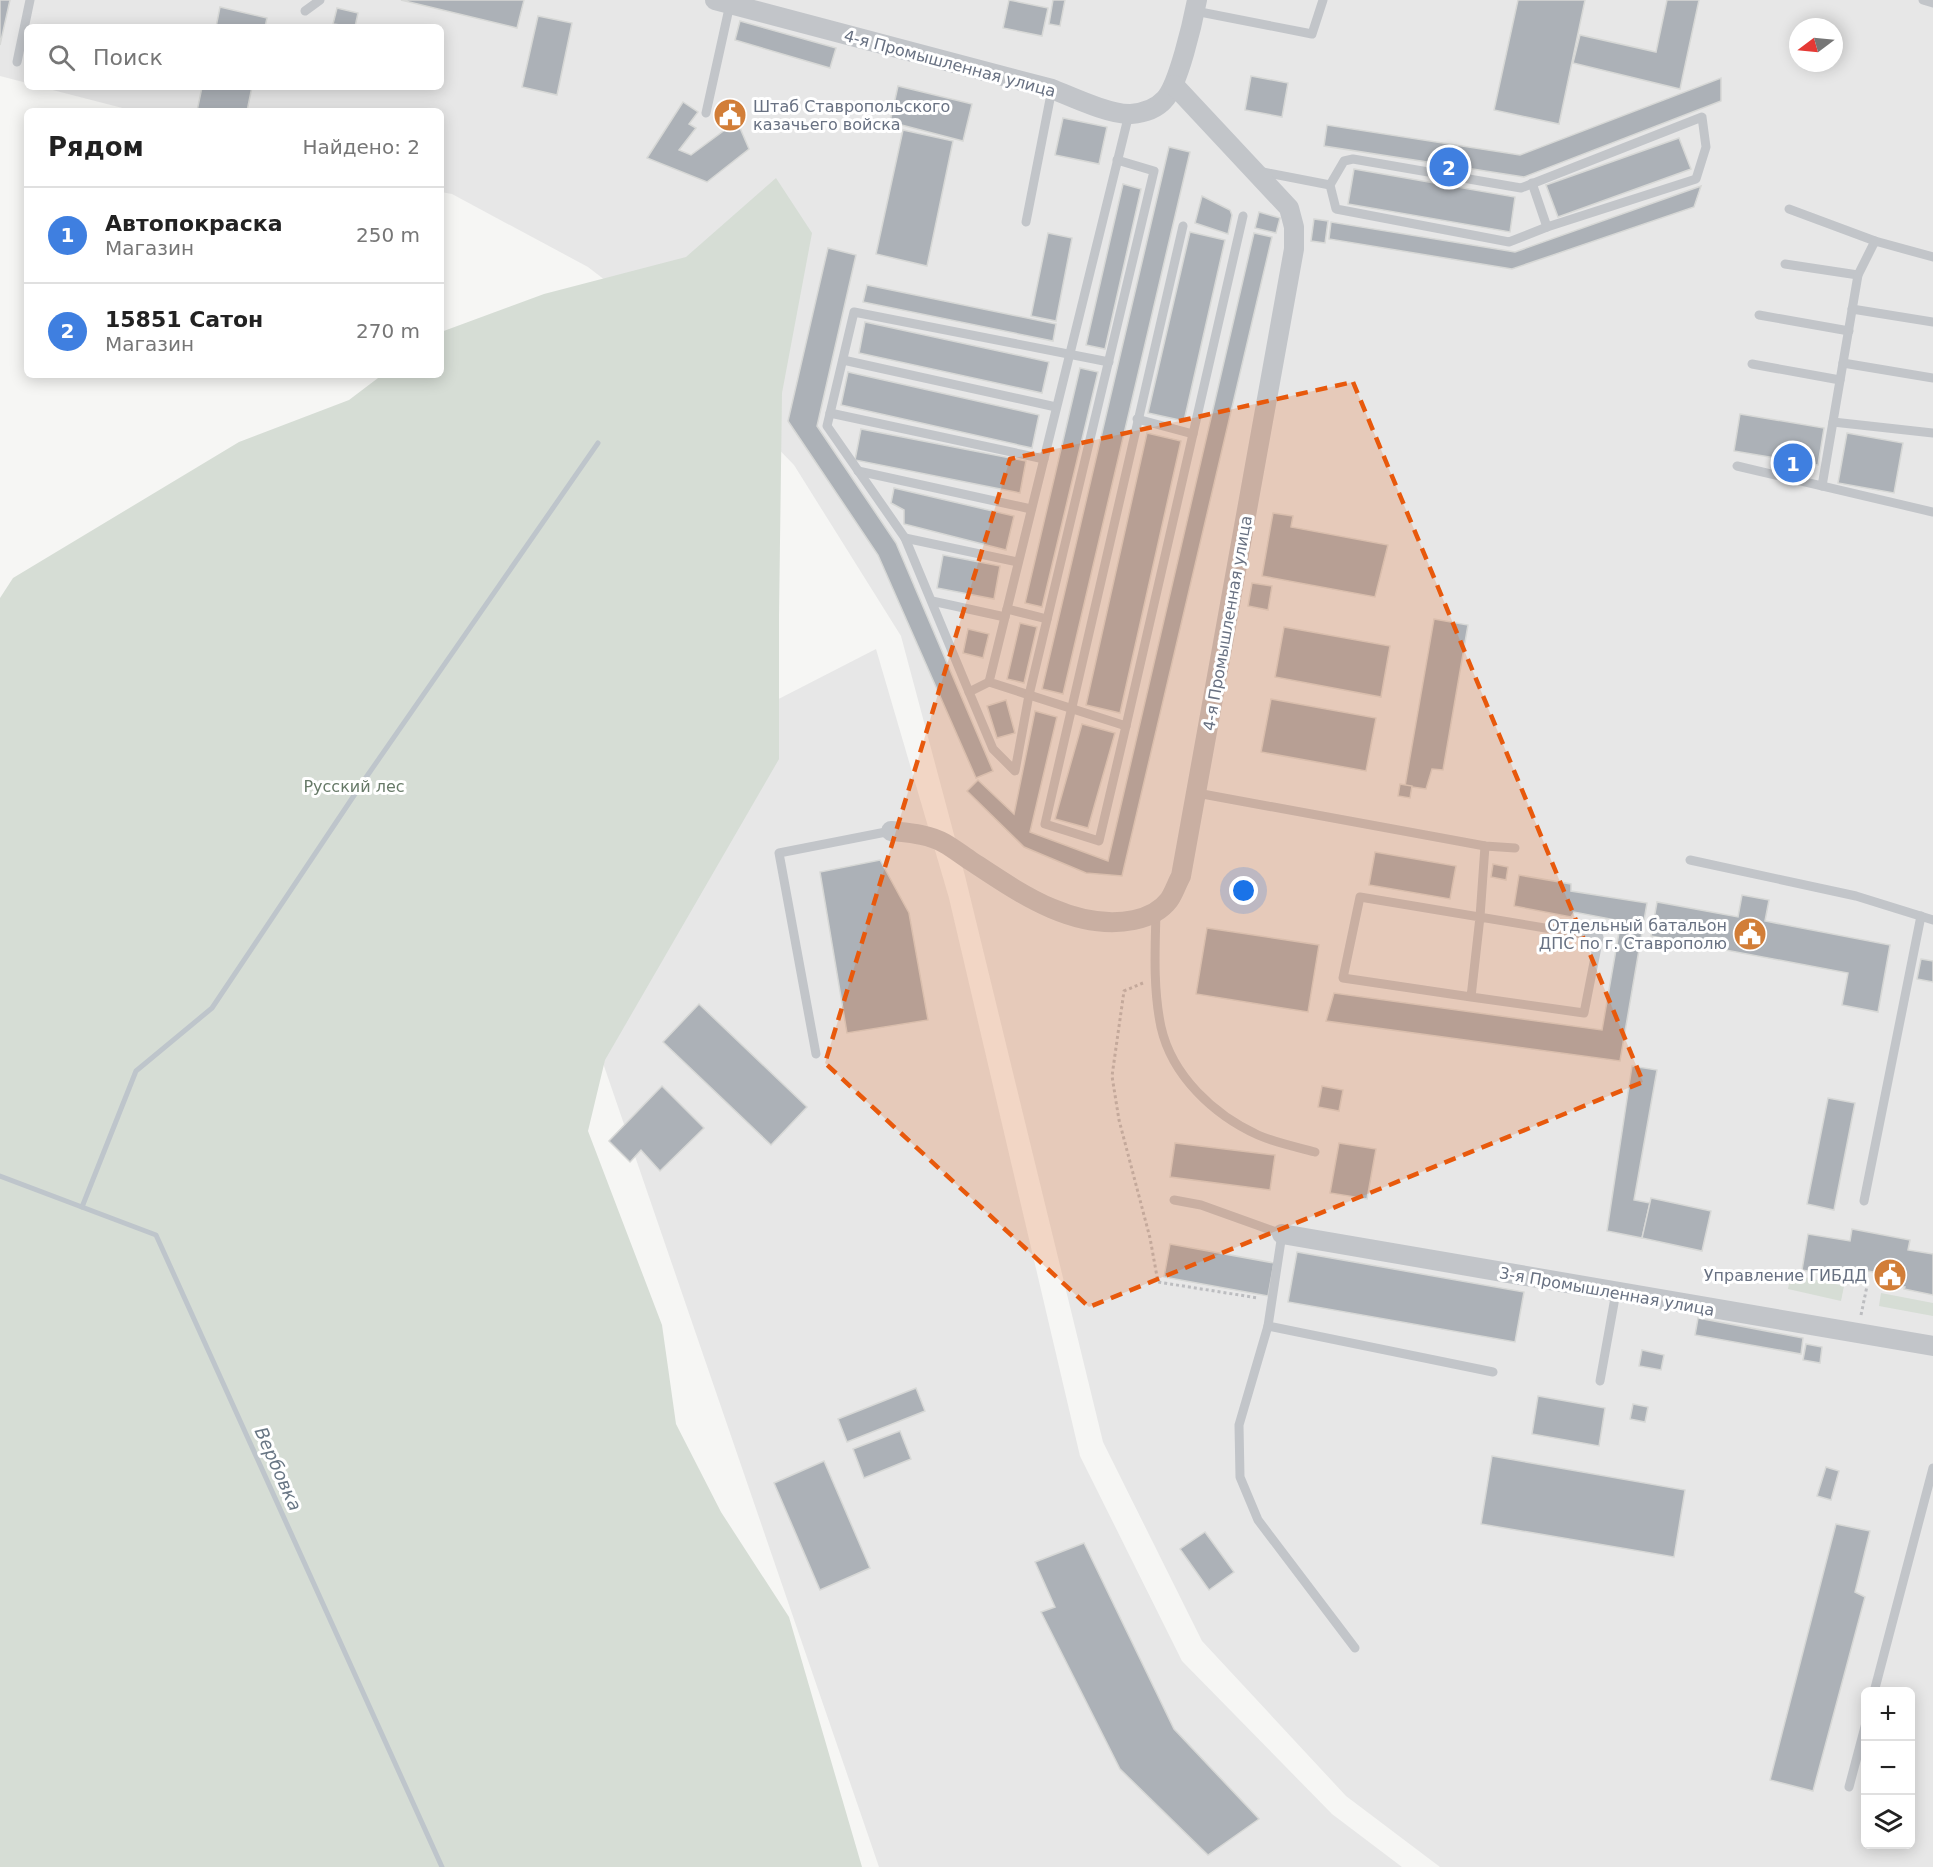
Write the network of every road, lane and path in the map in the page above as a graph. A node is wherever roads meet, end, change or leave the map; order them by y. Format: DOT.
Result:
graph roads {
  1 [pos="30,0"];
  2 [pos="320,0"];
  3 [pos="1323,0"];
  4 [pos="1923,0"];
  5 [pos="723,2"];
  6 [pos="1933,3"];
  7 [pos="1196,6"];
  8 [pos="305,11"];
  9 [pos="25,24"];
  10 [pos="24,29"];
  11 [pos="17,62"];
  12 [pos="1174,85"];
  13 [pos="1052,89"];
  14 [pos="706,113"];
  15 [pos="1129,114"];
  16 [pos="1117,160"];
  17 [pos="1253,170"];
  18 [pos="1532,183"];
  19 [pos="1330,185"];
  20 [pos="1789,209"];
  21 [pos="1243,216"];
  22 [pos="1026,222"];
  23 [pos="1182,226"];
  24 [pos="1547,227"];
  25 [pos="1875,241"];
  26 [pos="1933,257"];
  27 [pos="1785,264"];
  28 [pos="1858,275"];
  29 [pos="1852,309"];
  30 [pos="1759,315"];
  31 [pos="1933,322"];
  32 [pos="1849,331"];
  33 [pos="1069,354"];
  34 [pos="843,360"];
  35 [pos="1108,362"];
  36 [pos="1843,363"];
  37 [pos="1752,364"];
  38 [pos="1933,378"];
  39 [pos="1840,380"];
  40 [pos="1056,407"];
  41 [pos="830,413"];
  42 [pos="1137,419"];
  43 [pos="1833,422"];
  44 [pos="1933,433"];
  45 [pos="1193,434"];
  46 [pos="1044,459"];
  47 [pos="1737,466"];
  48 [pos="858,471"];
  49 [pos="1822,486"];
  50 [pos="1031,509"];
  51 [pos="1933,512"];
  52 [pos="905,538"];
  53 [pos="1018,562"];
  54 [pos="932,601"];
  55 [pos="1006,613"];
  56 [pos="1047,619"];
  57 [pos="989,682"];
  58 [pos="969,692"];
  59 [pos="1029,695"];
  60 [pos="1070,708"];
  61 [pos="1126,726"];
  62 [pos="1197,793"];
  63 [pos="891,831"];
  64 [pos="1485,846"];
  65 [pos="1515,848"];
  66 [pos="1690,860"];
  67 [pos="1155,913"];
  68 [pos="1921,916"];
  69 [pos="1480,917"];
  70 [pos="1933,920"];
  71 [pos="1155,978"];
  72 [pos="1471,997"];
  73 [pos="816,1054"];
  74 [pos="1315,1152"];
  75 [pos="1174,1200"];
  76 [pos="1864,1201"];
  77 [pos="1282,1234"];
  78 [pos="1616,1292"];
  79 [pos="1272,1300"];
  80 [pos="1268,1326"];
  81 [pos="1933,1346"];
  82 [pos="1493,1372"];
  83 [pos="1600,1381"];
  84 [pos="1933,1468"];
  85 [pos="1355,1648"];
  86 [pos="1875,1687"];
  87 [pos="1861,1741"];
  88 [pos="1849,1786"];
  1 -- 9 [label="lane"];
  2 -- 8 [label="lane"];
  3 -- 7 [label="lane"];
  4 -- 6 [label="lane"];
  5 -- 13 [label="street, 4-я Промышленная улица"];
  5 -- 14 [label="lane"];
  7 -- 12 [label="street"];
  10 -- 11 [label="lane"];
  12 -- 15 [label="street"];
  12 -- 17 [label="street, 4-я Промышленная улица"];
  13 -- 15 [label="street, 4-я Промышленная улица"];
  13 -- 22 [label="lane"];
  15 -- 16 [label="lane"];
  16 -- 33 [label="lane"];
  16 -- 35 [label="lane"];
  17 -- 19 [label="lane"];
  17 -- 62 [label="street, 4-я Промышленная улица"];
  18 -- 19 [label="lane"];
  18 -- 24 [label="lane"];
  18 -- 24 [label="lane"];
  19 -- 24 [label="lane"];
  20 -- 25 [label="lane"];
  21 -- 45 [label="lane"];
  23 -- 42 [label="lane"];
  25 -- 26 [label="lane"];
  25 -- 28 [label="lane"];
  27 -- 28 [label="lane"];
  28 -- 29 [label="lane"];
  29 -- 31 [label="lane"];
  29 -- 32 [label="lane"];
  30 -- 32 [label="lane"];
  32 -- 36 [label="lane"];
  33 -- 34 [label="lane"];
  33 -- 35 [label="lane"];
  33 -- 40 [label="lane"];
  34 -- 40 [label="lane"];
  34 -- 41 [label="lane"];
  35 -- 56 [label="lane"];
  36 -- 38 [label="lane"];
  36 -- 39 [label="lane"];
  37 -- 39 [label="lane"];
  39 -- 43 [label="lane"];
  40 -- 46 [label="lane"];
  41 -- 46 [label="lane"];
  41 -- 48 [label="lane"];
  42 -- 45 [label="lane"];
  42 -- 60 [label="lane"];
  43 -- 44 [label="lane"];
  43 -- 49 [label="lane"];
  45 -- 61 [label="lane"];
  46 -- 50 [label="lane"];
  47 -- 49 [label="lane"];
  48 -- 50 [label="lane"];
  48 -- 52 [label="lane"];
  49 -- 51 [label="lane"];
  50 -- 53 [label="lane"];
  52 -- 53 [label="lane"];
  52 -- 54 [label="lane"];
  53 -- 55 [label="lane"];
  54 -- 55 [label="lane"];
  54 -- 58 [label="lane"];
  55 -- 56 [label="lane"];
  55 -- 57 [label="lane"];
  56 -- 59 [label="lane"];
  57 -- 58 [label="lane"];
  57 -- 59 [label="lane"];
  58 -- 59 [label="lane"];
  59 -- 60 [label="lane"];
  60 -- 61 [label="lane"];
  60 -- 61 [label="lane"];
  62 -- 64 [label="lane"];
  62 -- 67 [label="street, 4-я Промышленная улица"];
  63 -- 67 [label="street"];
  63 -- 73 [label="lane"];
  64 -- 65 [label="lane"];
  64 -- 69 [label="lane"];
  66 -- 68 [label="lane"];
  67 -- 71 [label="lane"];
  68 -- 70 [label="lane"];
  68 -- 76 [label="lane"];
  69 -- 72 [label="lane"];
  69 -- 72 [label="lane"];
  69 -- 72 [label="lane"];
  71 -- 74 [label="lane"];
  71 -- 79 [label="path"];
  75 -- 77 [label="lane"];
  77 -- 78 [label="street, 3-я Промышленная улица"];
  77 -- 79 [label="lane"];
  78 -- 81 [label="street, 3-я Промышленная улица"];
  78 -- 83 [label="lane"];
  79 -- 80 [label="lane"];
  80 -- 82 [label="lane"];
  80 -- 85 [label="lane"];
  84 -- 86 [label="lane"];
  87 -- 88 [label="lane"];
}
